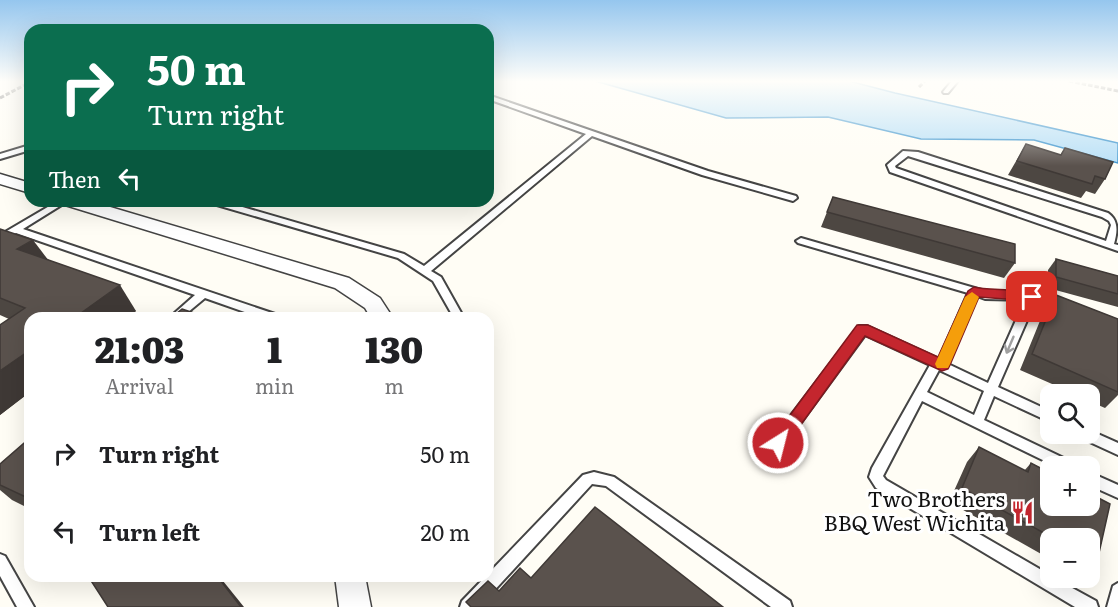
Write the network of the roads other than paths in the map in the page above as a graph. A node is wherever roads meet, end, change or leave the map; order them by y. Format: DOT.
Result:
graph roads {
  1 [pos="523,109"];
  2 [pos="591,133"];
  3 [pos="24,149"];
  4 [pos="0,158"];
  5 [pos="0,179"];
  6 [pos="24,186"];
  7 [pos="792,198"];
  8 [pos="54,207"];
  9 [pos="91,207"];
  10 [pos="234,207"];
  11 [pos="15,230"];
  12 [pos="0,239"];
  13 [pos="801,241"];
  14 [pos="1113,247"];
  15 [pos="425,271"];
  16 [pos="974,291"];
  17 [pos="203,294"];
  18 [pos="1032,297"];
  19 [pos="1075,309"];
  20 [pos="181,312"];
  21 [pos="256,312"];
  22 [pos="378,312"];
  23 [pos="456,312"];
  24 [pos="940,364"];
  25 [pos="992,389"];
  26 [pos="920,394"];
  27 [pos="1040,412"];
  28 [pos="977,422"];
  29 [pos="1100,441"];
  30 [pos="778,443"];
  31 [pos="1118,449"];
  32 [pos="1047,456"];
  33 [pos="1100,483"];
  34 [pos="1118,492"];
  35 [pos="0,561"];
  36 [pos="494,579"];
  37 [pos="350,582"];
  38 [pos="491,582"];
  39 [pos="1118,591"];
  40 [pos="26,607"];
  41 [pos="355,607"];
  42 [pos="468,607"];
  43 [pos="784,607"];
  44 [pos="1088,607"];
  45 [pos="1115,607"];
  1 -- 2 [label="lane"];
  2 -- 7 [label="lane"];
  2 -- 15 [label="lane"];
  3 -- 4 [label="lane"];
  5 -- 6 [label="street"];
  8 -- 11 [label="lane"];
  9 -- 22 [label="street"];
  10 -- 15 [label="lane"];
  11 -- 12 [label="lane"];
  11 -- 17 [label="lane"];
  13 -- 16 [label="lane"];
  14 -- 14 [label="lane"];
  15 -- 23 [label="lane"];
  16 -- 18 [label="lane"];
  16 -- 24 [label="lane"];
  17 -- 20 [label="lane"];
  17 -- 21 [label="lane"];
  18 -- 19 [label="lane"];
  18 -- 25 [label="lane, one-way"];
  24 -- 25 [label="lane"];
  24 -- 26 [label="lane"];
  24 -- 30 [label="lane"];
  25 -- 27 [label="lane"];
  25 -- 28 [label="lane"];
  26 -- 28 [label="lane"];
  26 -- 44 [label="lane"];
  28 -- 32 [label="lane"];
  29 -- 31 [label="lane"];
  33 -- 34 [label="lane"];
  35 -- 40 [label="lane"];
  36 -- 43 [label="lane"];
  37 -- 41 [label="street"];
  38 -- 42 [label="lane"];
  39 -- 45 [label="lane"];
}
